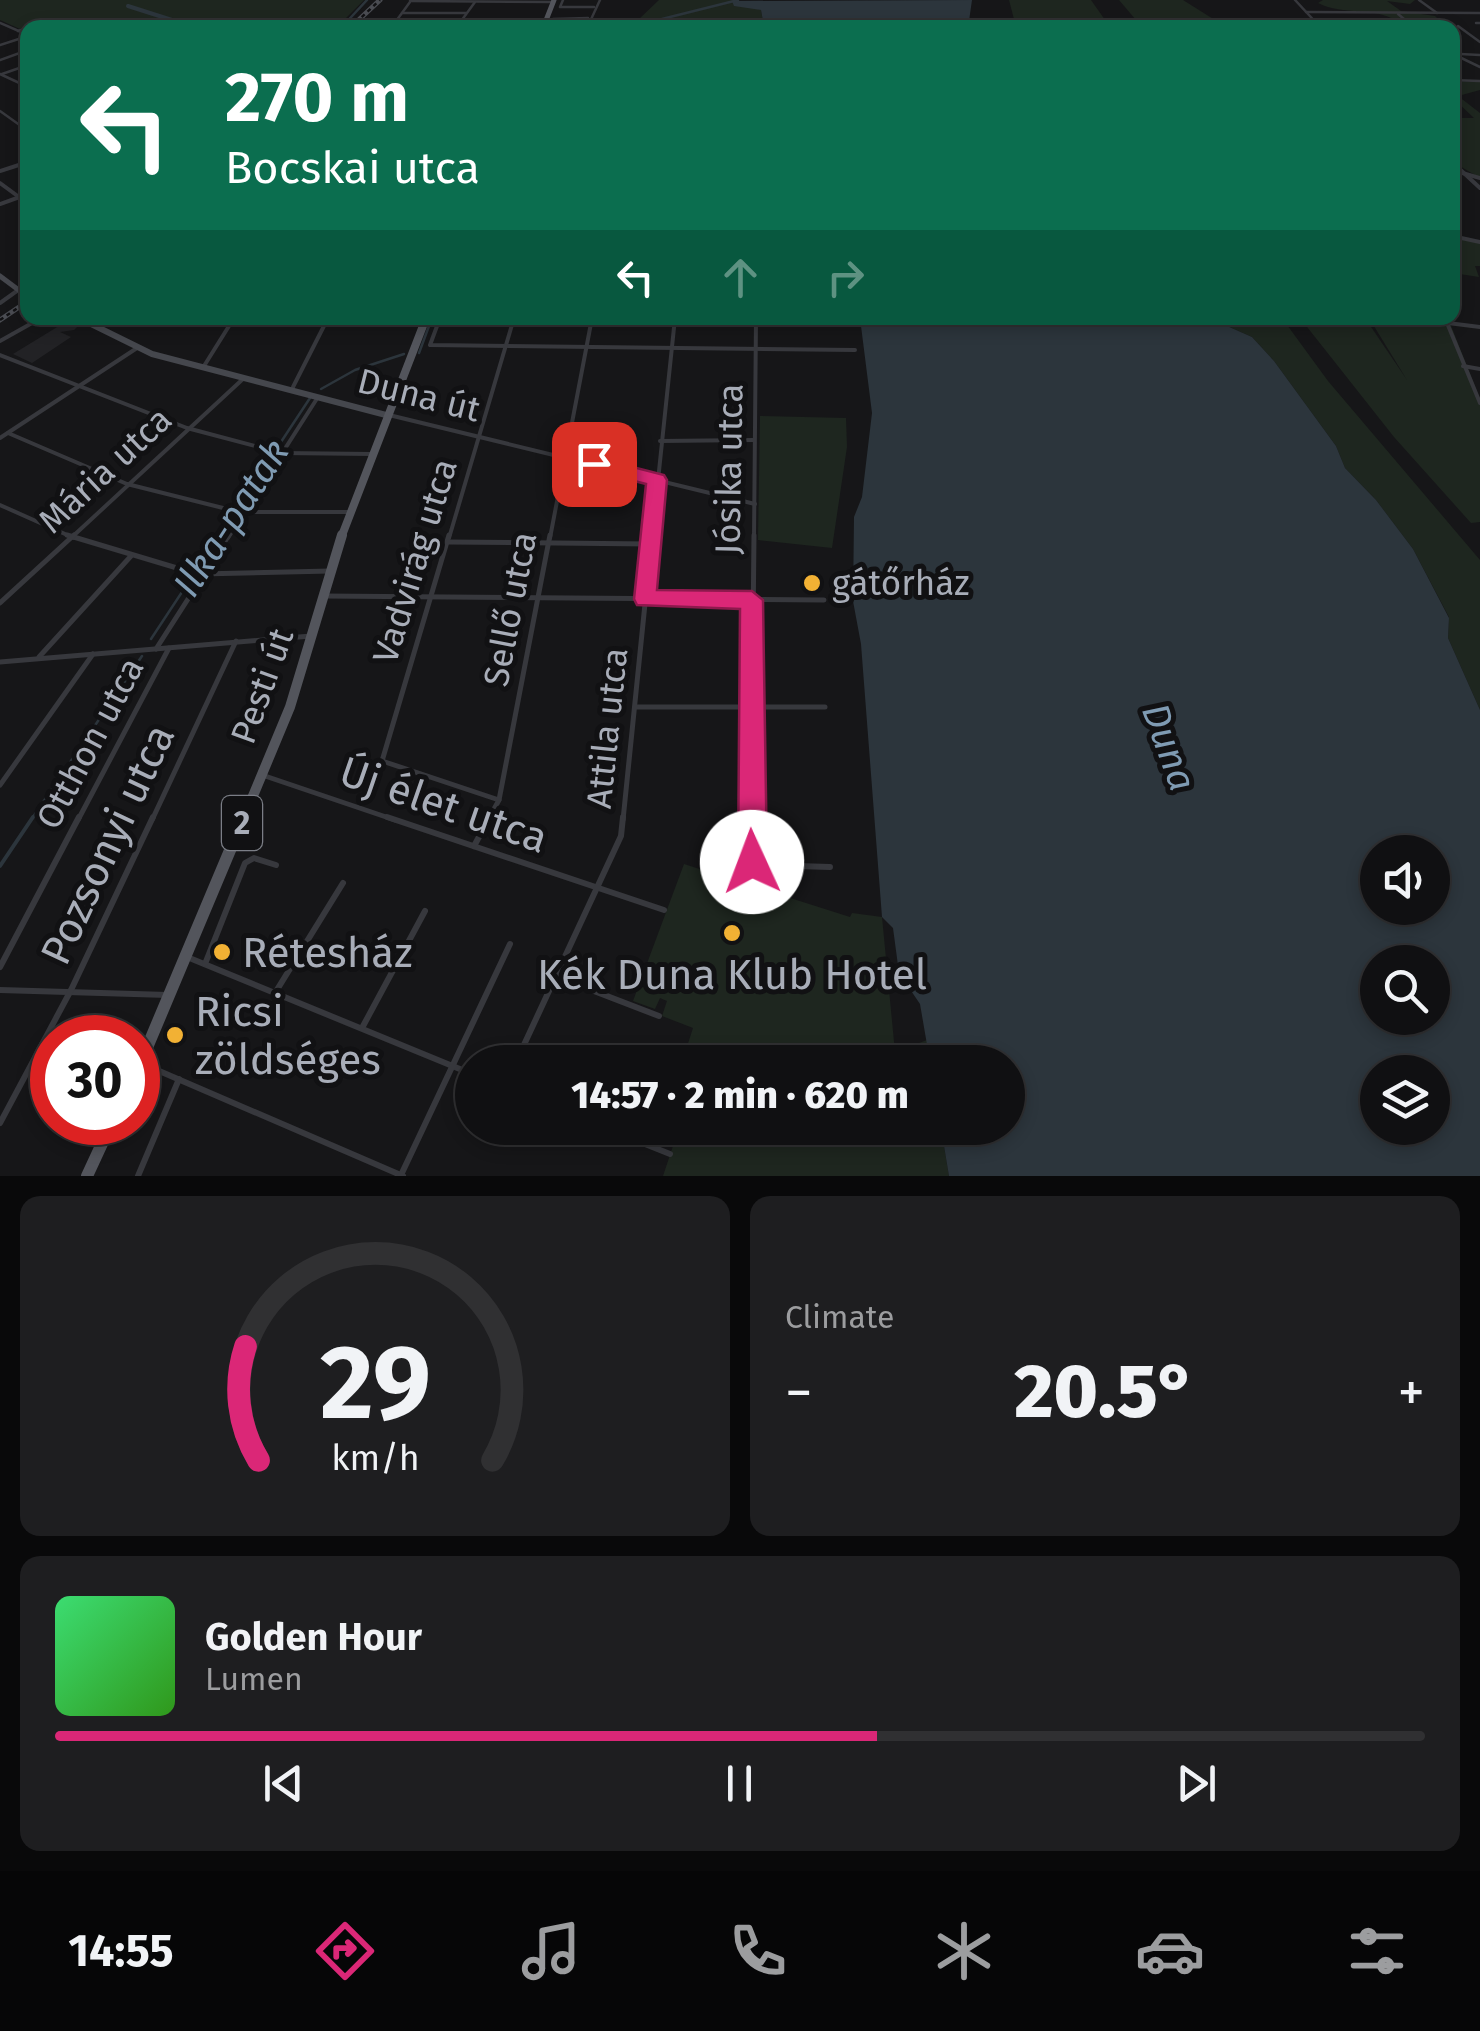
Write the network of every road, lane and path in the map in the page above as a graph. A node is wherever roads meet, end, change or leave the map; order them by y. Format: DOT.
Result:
graph roads {
  1 [pos="411,0"];
  2 [pos="476,0"];
  3 [pos="563,0"];
  4 [pos="600,0"];
  5 [pos="1295,0"];
  6 [pos="1419,0"];
  7 [pos="553,1"];
  8 [pos="594,7"];
  9 [pos="1306,12"];
  10 [pos="402,13"];
  11 [pos="466,13"];
  12 [pos="1480,13"];
  13 [pos="1398,14"];
  14 [pos="1437,14"];
  15 [pos="588,18"];
  16 [pos="396,20"];
  17 [pos="461,20"];
  18 [pos="554,20"];
  19 [pos="1314,20"];
  20 [pos="1405,20"];
  21 [pos="0,23"];
  22 [pos="11,28"];
  23 [pos="18,30"];
  24 [pos="0,32"];
  25 [pos="1,74"];
  26 [pos="20,84"];
  27 [pos="1460,169"];
  28 [pos="1460,172"];
  29 [pos="1466,174"];
  30 [pos="1480,178"];
  31 [pos="0,183"];
  32 [pos="1480,188"];
  33 [pos="19,197"];
  34 [pos="0,204"];
  35 [pos="0,276"];
  36 [pos="20,288"];
  37 [pos="16,291"];
  38 [pos="20,293"];
  39 [pos="0,302"];
  40 [pos="29,325"];
  41 [pos="92,325"];
  42 [pos="102,325"];
  43 [pos="230,325"];
  44 [pos="324,325"];
  45 [pos="423,325"];
  46 [pos="438,325"];
  47 [pos="512,325"];
  48 [pos="591,325"];
  49 [pos="674,325"];
  50 [pos="756,325"];
  51 [pos="1448,325"];
  52 [pos="98,328"];
  53 [pos="0,341"];
  54 [pos="506,346"];
  55 [pos="586,347"];
  56 [pos="137,348"];
  57 [pos="672,348"];
  58 [pos="756,349"];
  59 [pos="855,350"];
  60 [pos="0,355"];
  61 [pos="204,366"];
  62 [pos="1463,366"];
  63 [pos="1480,369"];
  64 [pos="246,376"];
  65 [pos="76,387"];
  66 [pos="293,388"];
  67 [pos="315,393"];
  68 [pos="1480,403"];
  69 [pos="386,415"];
  70 [pos="188,428"];
  71 [pos="8,432"];
  72 [pos="478,435"];
  73 [pos="0,438"];
  74 [pos="754,440"];
  75 [pos="660,441"];
  76 [pos="270,450"];
  77 [pos="282,453"];
  78 [pos="372,454"];
  79 [pos="564,456"];
  80 [pos="656,480"];
  81 [pos="127,484"];
  82 [pos="754,504"];
  83 [pos="0,505"];
  84 [pos="227,509"];
  85 [pos="241,512"];
  86 [pos="348,512"];
  87 [pos="69,536"];
  88 [pos="448,542"];
  89 [pos="548,543"];
  90 [pos="650,544"];
  91 [pos="131,556"];
  92 [pos="187,571"];
  93 [pos="330,571"];
  94 [pos="200,574"];
  95 [pos="3,596"];
  96 [pos="324,596"];
  97 [pos="431,597"];
  98 [pos="538,598"];
  99 [pos="645,599"];
  100 [pos="752,600"];
  101 [pos="824,600"];
  102 [pos="0,603"];
  103 [pos="314,636"];
  104 [pos="236,641"];
  105 [pos="169,648"];
  106 [pos="152,649"];
  107 [pos="94,654"];
  108 [pos="38,658"];
  109 [pos="0,662"];
  110 [pos="752,706"];
  111 [pos="635,707"];
  112 [pos="825,707"];
  113 [pos="262,775"];
  114 [pos="0,785"];
  115 [pos="499,800"];
  116 [pos="474,846"];
  117 [pos="276,865"];
  118 [pos="830,867"];
  119 [pos="343,882"];
  120 [pos="597,887"];
  121 [pos="664,910"];
  122 [pos="426,911"];
  123 [pos="510,944"];
  124 [pos="187,957"];
  125 [pos="205,964"];
  126 [pos="0,967"];
  127 [pos="555,976"];
  128 [pos="0,990"];
  129 [pos="71,990"];
  130 [pos="275,993"];
  131 [pos="171,995"];
  132 [pos="659,1016"];
  133 [pos="160,1019"];
  134 [pos="362,1028"];
  135 [pos="524,1045"];
  136 [pos="454,1066"];
  137 [pos="160,1073"];
  138 [pos="179,1079"];
  139 [pos="0,1123"];
  140 [pos="101,1145"];
  141 [pos="648,1145"];
  142 [pos="670,1154"];
  143 [pos="87,1176"];
  144 [pos="138,1176"];
  145 [pos="402,1176"];
  1 -- 2 [label="street"];
  1 -- 10 [label="street"];
  2 -- 7 [label="street"];
  2 -- 11 [label="street"];
  3 -- 8 [label="street"];
  4 -- 8 [label="street"];
  5 -- 9 [label="street"];
  6 -- 14 [label="street"];
  8 -- 15 [label="street"];
  9 -- 13 [label="street"];
  9 -- 19 [label="street"];
  10 -- 11 [label="street"];
  10 -- 16 [label="street"];
  11 -- 17 [label="street"];
  12 -- 14 [label="street"];
  13 -- 14 [label="street"];
  13 -- 20 [label="street"];
  15 -- 18 [label="street"];
  21 -- 22 [label="street"];
  22 -- 23 [label="street"];
  22 -- 24 [label="street"];
  25 -- 26 [label="street"];
  27 -- 29 [label="street"];
  28 -- 29 [label="street"];
  29 -- 30 [label="street"];
  29 -- 32 [label="street"];
  31 -- 33 [label="street"];
  33 -- 34 [label="street"];
  35 -- 37 [label="street"];
  36 -- 37 [label="street"];
  37 -- 38 [label="street"];
  37 -- 39 [label="street"];
  40 -- 53 [label="street"];
  41 -- 52 [label="street, Duna út"];
  42 -- 52 [label="street"];
  43 -- 61 [label="street"];
  44 -- 66 [label="street"];
  45 -- 69 [label="main road, Pesti út / 2"];
  46 -- 54 [label="street"];
  47 -- 54 [label="street, Vadvirág utca"];
  48 -- 55 [label="street, Sellő utca"];
  49 -- 57 [label="street, Attila utca"];
  50 -- 58 [label="street, Jósika utca"];
  51 -- 62 [label="street"];
  52 -- 56 [label="street, Duna út"];
  54 -- 55 [label="street"];
  54 -- 72 [label="street, Vadvirág utca"];
  55 -- 57 [label="street"];
  55 -- 79 [label="street, Sellő utca"];
  56 -- 61 [label="street, Duna út"];
  56 -- 65 [label="street"];
  57 -- 58 [label="street"];
  57 -- 75 [label="street, Attila utca"];
  58 -- 59 [label="street"];
  58 -- 74 [label="street, Jósika utca"];
  60 -- 65 [label="street"];
  61 -- 64 [label="street, Duna út"];
  62 -- 63 [label="street"];
  62 -- 68 [label="street"];
  64 -- 66 [label="street, Duna út"];
  64 -- 70 [label="street, Mária utca"];
  65 -- 70 [label="street"];
  65 -- 71 [label="street"];
  66 -- 67 [label="street, Duna út"];
  67 -- 69 [label="street, Duna út"];
  67 -- 77 [label="street"];
  69 -- 72 [label="street, Duna út"];
  69 -- 78 [label="main road, Pesti út / 2"];
  70 -- 76 [label="street"];
  70 -- 81 [label="street, Mária utca"];
  71 -- 73 [label="street"];
  71 -- 81 [label="street"];
  72 -- 79 [label="street, Duna út"];
  72 -- 88 [label="street, Vadvirág utca"];
  74 -- 75 [label="street"];
  74 -- 82 [label="street, Jósika utca"];
  75 -- 80 [label="street, Attila utca"];
  77 -- 78 [label="street"];
  77 -- 85 [label="street"];
  78 -- 86 [label="main road, Pesti út / 2"];
  79 -- 80 [label="street, Duna út"];
  79 -- 89 [label="street, Sellő utca"];
  80 -- 82 [label="street, Duna út"];
  80 -- 90 [label="street, Attila utca"];
  81 -- 84 [label="street"];
  81 -- 87 [label="street, Mária utca"];
  82 -- 100 [label="street, Jósika utca"];
  83 -- 87 [label="street"];
  85 -- 86 [label="street"];
  85 -- 94 [label="street"];
  86 -- 93 [label="main road, Pesti út / 2"];
  87 -- 91 [label="street"];
  87 -- 95 [label="street, Mária utca"];
  88 -- 89 [label="street"];
  88 -- 97 [label="street, Vadvirág utca"];
  89 -- 90 [label="street"];
  89 -- 98 [label="street, Sellő utca"];
  90 -- 99 [label="street, Attila utca"];
  91 -- 92 [label="street"];
  91 -- 108 [label="street"];
  93 -- 94 [label="street"];
  93 -- 96 [label="main road, Pesti út / 2"];
  94 -- 106 [label="street"];
  95 -- 102 [label="street, Mária utca"];
  96 -- 97 [label="street"];
  96 -- 103 [label="main road, Pesti út / 2"];
  97 -- 98 [label="street"];
  97 -- 115 [label="street, Vadvirág utca"];
  98 -- 99 [label="street"];
  98 -- 115 [label="street, Sellő utca"];
  99 -- 100 [label="street"];
  99 -- 111 [label="street, Attila utca"];
  100 -- 101 [label="street"];
  100 -- 110 [label="street, Jósika utca"];
  103 -- 104 [label="street"];
  103 -- 113 [label="main road, Pesti út / 2"];
  104 -- 105 [label="street"];
  104 -- 129 [label="street, Pozsonyi utca"];
  105 -- 106 [label="street"];
  105 -- 126 [label="street, Otthon utca"];
  106 -- 107 [label="street"];
  107 -- 108 [label="street"];
  107 -- 114 [label="street"];
  108 -- 109 [label="street"];
  110 -- 111 [label="street"];
  110 -- 112 [label="street"];
  110 -- 118 [label="street, Jósika utca"];
  111 -- 120 [label="street, Attila utca"];
  113 -- 116 [label="street, Új élet utca"];
  113 -- 124 [label="main road, Pesti út / 2"];
  115 -- 116 [label="street, Sellő utca"];
  116 -- 120 [label="street, Új élet utca"];
  117 -- 125 [label="street"];
  119 -- 130 [label="street"];
  120 -- 121 [label="street, Új élet utca"];
  120 -- 127 [label="street, Attila utca"];
  122 -- 134 [label="street"];
  123 -- 136 [label="street"];
  124 -- 125 [label="street"];
  124 -- 131 [label="main road, Pesti út / 2"];
  125 -- 130 [label="street"];
  127 -- 132 [label="street"];
  127 -- 135 [label="street, Attila utca"];
  128 -- 129 [label="street"];
  129 -- 131 [label="street"];
  129 -- 139 [label="street, Pozsonyi utca"];
  130 -- 134 [label="street"];
  131 -- 133 [label="main road, Pesti út / 2"];
  134 -- 136 [label="street"];
  136 -- 145 [label="street"];
  137 -- 138 [label="street"];
  138 -- 144 [label="street"];
  138 -- 145 [label="street"];
  140 -- 143 [label="main road"];
  141 -- 142 [label="street"];
}
